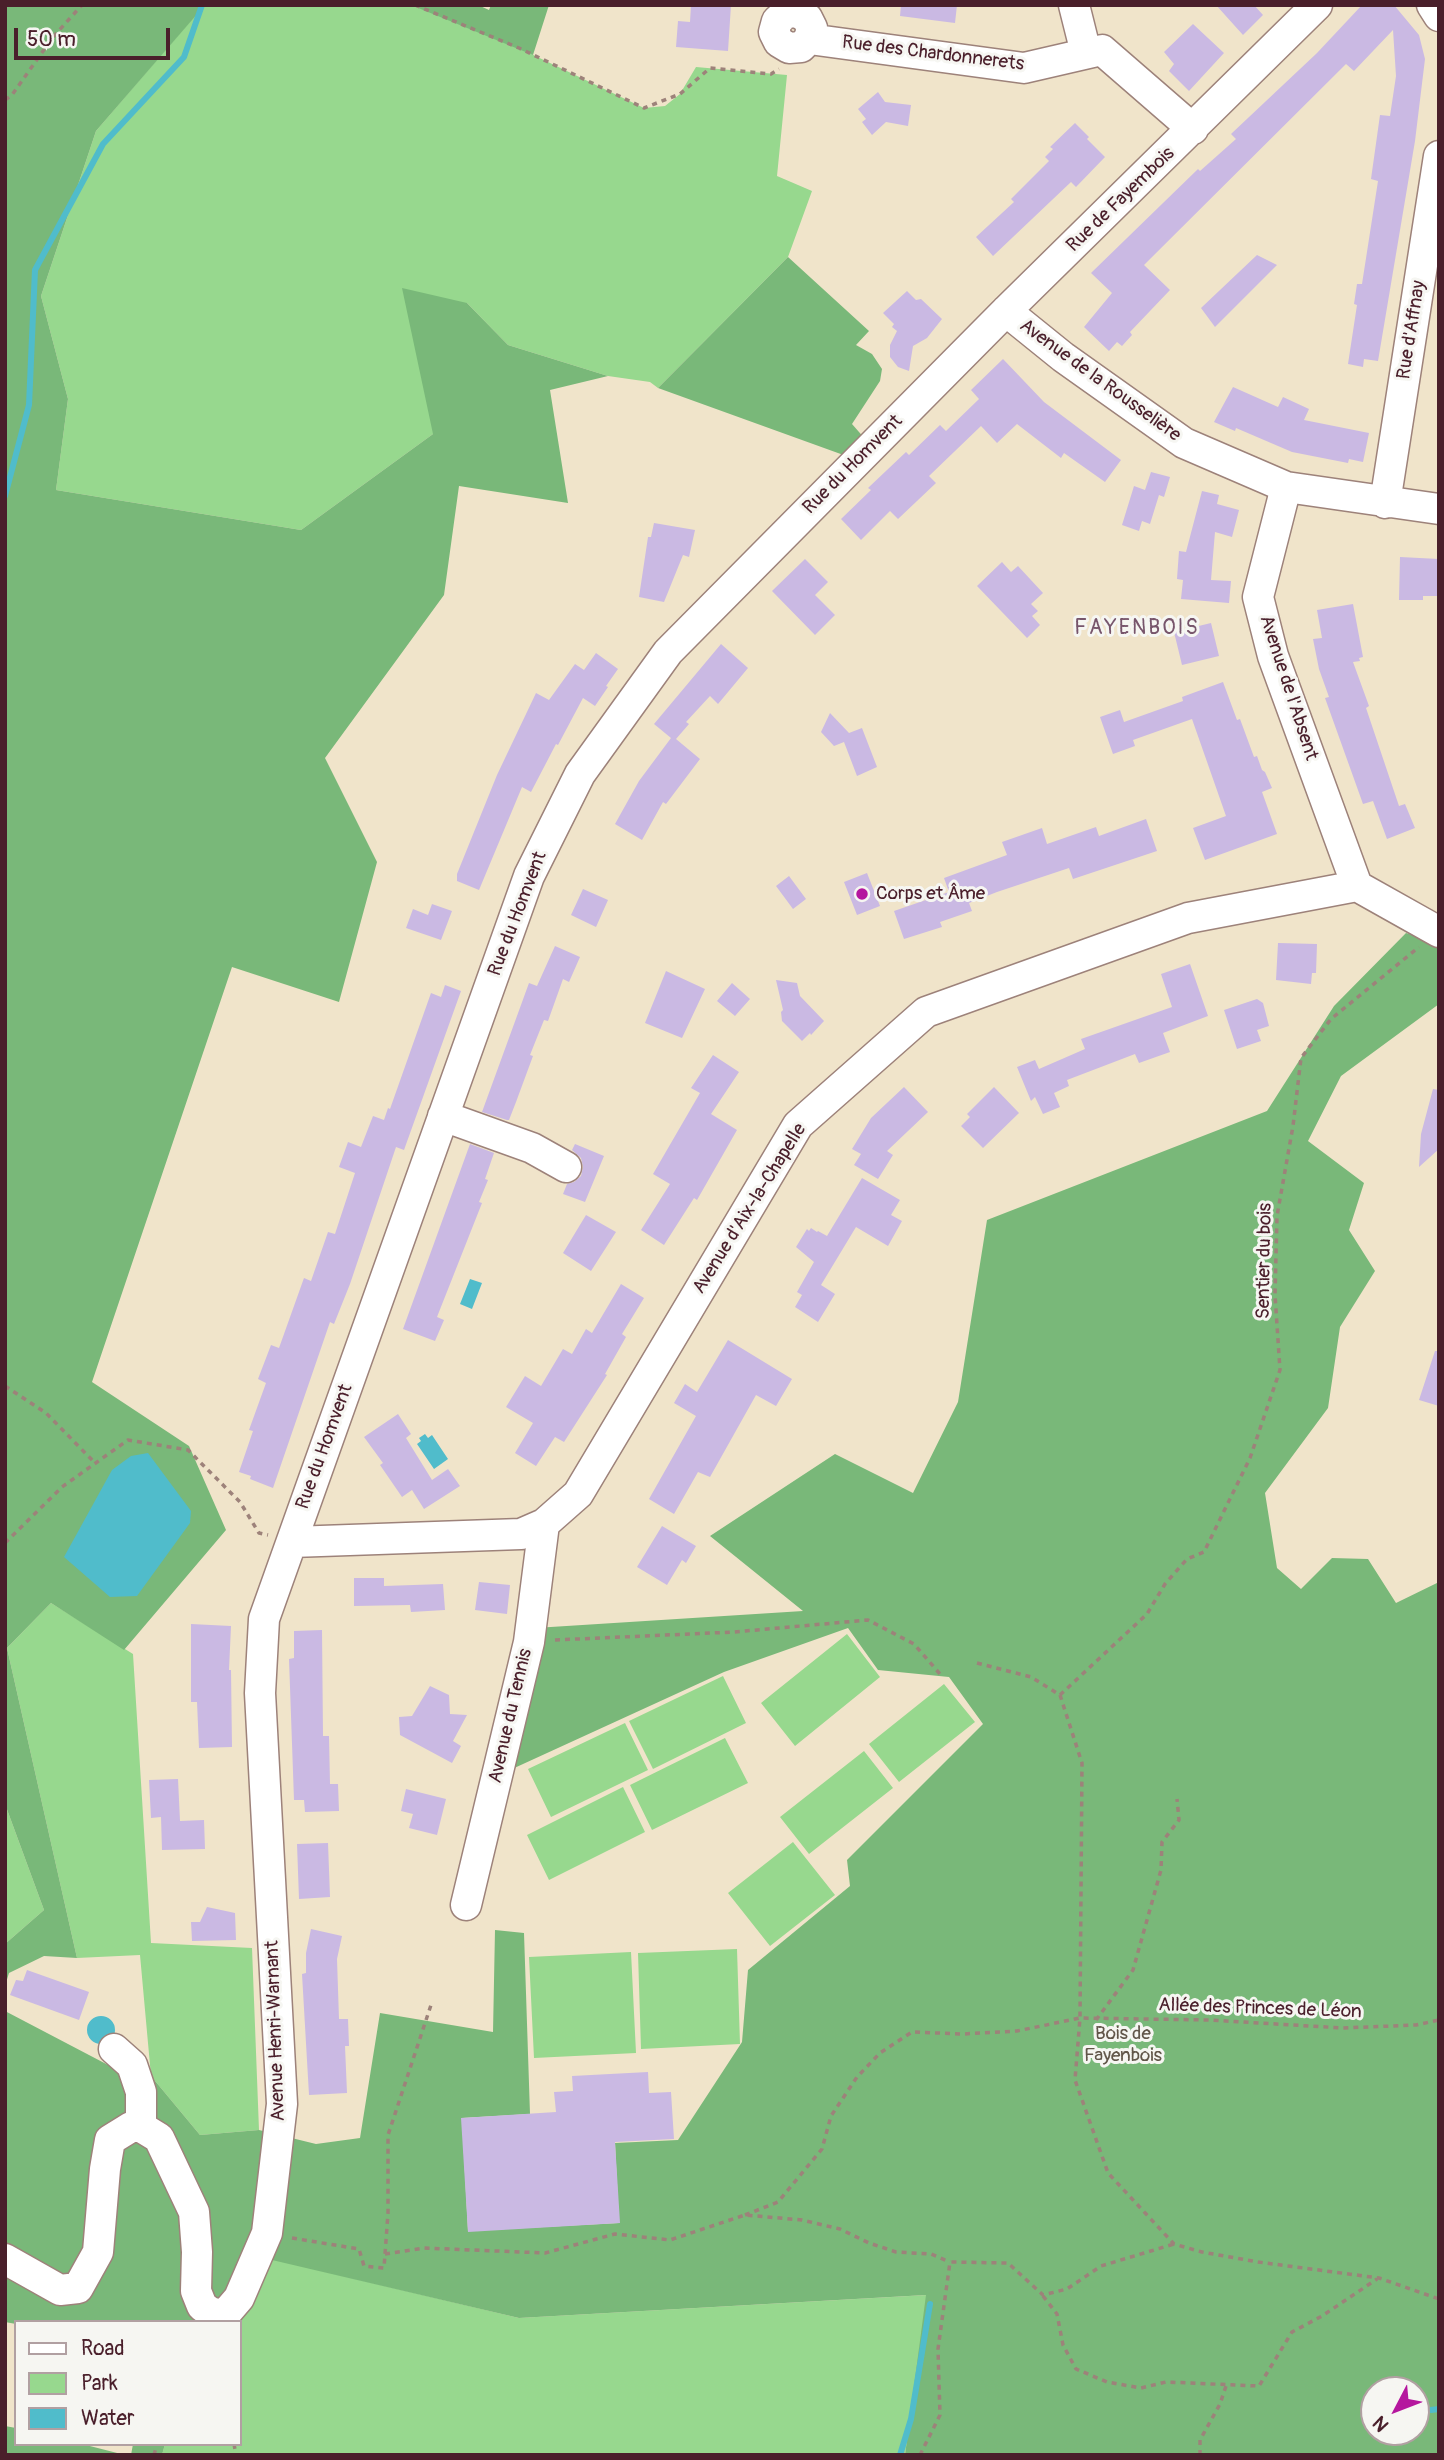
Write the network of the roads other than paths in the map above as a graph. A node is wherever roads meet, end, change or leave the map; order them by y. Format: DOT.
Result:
graph roads {
  1 [pos="1074,5"];
  2 [pos="1317,5"];
  3 [pos="1432,5"];
  4 [pos="1439,16"];
  5 [pos="809,39"];
  6 [pos="1086,53"];
  7 [pos="1193,129"];
  8 [pos="1439,156"];
  9 [pos="1006,311"];
  10 [pos="924,394"];
  11 [pos="1286,487"];
  12 [pos="1385,503"];
  13 [pos="1439,509"];
  14 [pos="1357,886"];
  15 [pos="1438,932"];
  16 [pos="443,1116"];
  17 [pos="566,1167"];
  18 [pos="544,1524"];
  19 [pos="292,1542"];
  20 [pos="466,1905"];
  21 [pos="114,2049"];
  22 [pos="142,2127"];
  23 [pos="5,2259"];
  1 -- 6 [label="street"];
  2 -- 7 [label="street, Rue de Fayembois"];
  3 -- 4 [label="street"];
  5 -- 6 [label="street, Rue des Chardonnerets"];
  6 -- 7 [label="street"];
  7 -- 9 [label="street, Rue de Fayembois"];
  8 -- 12 [label="street, Rue d'Affnay"];
  9 -- 10 [label="street, Rue de Fayembois"];
  9 -- 11 [label="street, Avenue de la Rousselière"];
  10 -- 16 [label="street, Rue du Homvent"];
  11 -- 12 [label="street, Avenue de la Rousselière"];
  11 -- 14 [label="street, Avenue de l'Absent"];
  12 -- 13 [label="street, Avenue de la Rousselière"];
  14 -- 15 [label="street"];
  14 -- 18 [label="street, Avenue d'Aix-la-Chapelle"];
  16 -- 17 [label="street"];
  16 -- 19 [label="street, Rue du Homvent"];
  18 -- 19 [label="street, Avenue d'Aix-la-Chapelle"];
  18 -- 20 [label="street, Avenue du Tennis"];
  19 -- 22 [label="street, Avenue Henri-Warnant"];
  21 -- 22 [label="street"];
  22 -- 23 [label="street"];
}
